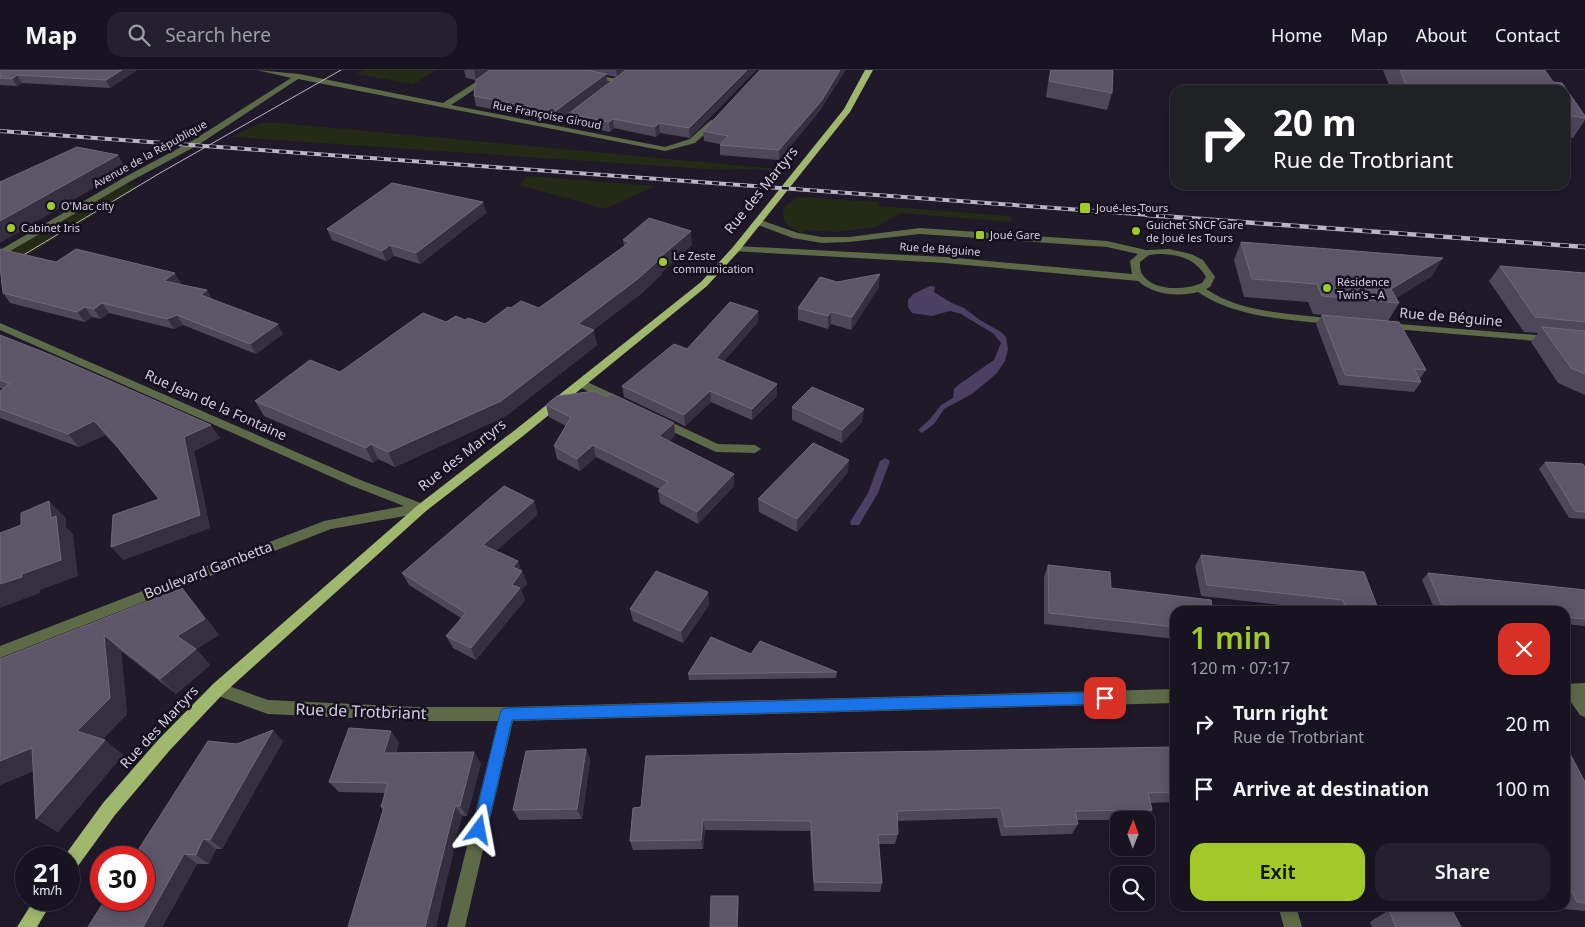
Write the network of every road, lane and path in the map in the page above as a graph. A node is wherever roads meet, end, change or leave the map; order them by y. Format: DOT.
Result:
graph roads {
  1 [pos="261,70"];
  2 [pos="310,70"];
  3 [pos="500,70"];
  4 [pos="869,70"];
  5 [pos="581,75"];
  6 [pos="625,76"];
  7 [pos="298,77"];
  8 [pos="618,81"];
  9 [pos="610,87"];
  10 [pos="444,106"];
  11 [pos="723,112"];
  12 [pos="564,122"];
  13 [pos="556,128"];
  14 [pos="758,222"];
  15 [pos="736,249"];
  16 [pos="1146,253"];
  17 [pos="0,254"];
  18 [pos="1141,278"];
  19 [pos="1200,289"];
  20 [pos="1347,322"];
  21 [pos="1376,325"];
  22 [pos="0,326"];
  23 [pos="1585,342"];
  24 [pos="582,383"];
  25 [pos="635,409"];
  26 [pos="653,418"];
  27 [pos="755,449"];
  28 [pos="422,508"];
  29 [pos="0,652"];
  30 [pos="218,689"];
  31 [pos="1574,691"];
  32 [pos="1170,696"];
  33 [pos="1585,710"];
  34 [pos="507,714"];
  35 [pos="80,849"];
  36 [pos="37,911"];
  37 [pos="1289,911"];
  38 [pos="26,927"];
  39 [pos="456,927"];
  40 [pos="1294,927"];
  1 -- 7 [label="street, Rue Françoise Giroud"];
  2 -- 7 [label="street, Avenue de la République"];
  3 -- 10 [label="street"];
  4 -- 14 [label="main road, Rue des Martyrs"];
  5 -- 8 [label="street"];
  6 -- 8 [label="street"];
  7 -- 10 [label="street, Rue Françoise Giroud"];
  7 -- 17 [label="street, Avenue de la République"];
  8 -- 9 [label="street"];
  10 -- 13 [label="street, Rue Françoise Giroud"];
  11 -- 13 [label="street, Rue Françoise Giroud"];
  12 -- 13 [label="street"];
  14 -- 15 [label="main road, Rue des Martyrs"];
  14 -- 16 [label="street, Rue de Béguine"];
  15 -- 18 [label="street, Rue de Béguine"];
  15 -- 24 [label="main road, Rue des Martyrs"];
  16 -- 18 [label="street"];
  16 -- 19 [label="street, Rue de Béguine"];
  18 -- 19 [label="street, Rue de Béguine"];
  19 -- 20 [label="street"];
  21 -- 23 [label="street, Rue de Béguine"];
  22 -- 28 [label="street, Rue Jean de la Fontaine"];
  24 -- 25 [label="street"];
  24 -- 28 [label="main road, Rue des Martyrs"];
  26 -- 27 [label="street"];
  28 -- 29 [label="street, Boulevard Gambetta"];
  28 -- 30 [label="main road, Rue des Martyrs"];
  30 -- 34 [label="street, Rue de Trotbriant"];
  30 -- 35 [label="main road, Rue des Martyrs"];
  31 -- 33 [label="street"];
  32 -- 34 [label="street, Rue de Trotbriant"];
  34 -- 39 [label="street"];
  36 -- 38 [label="main road"];
  37 -- 40 [label="street"];
}
